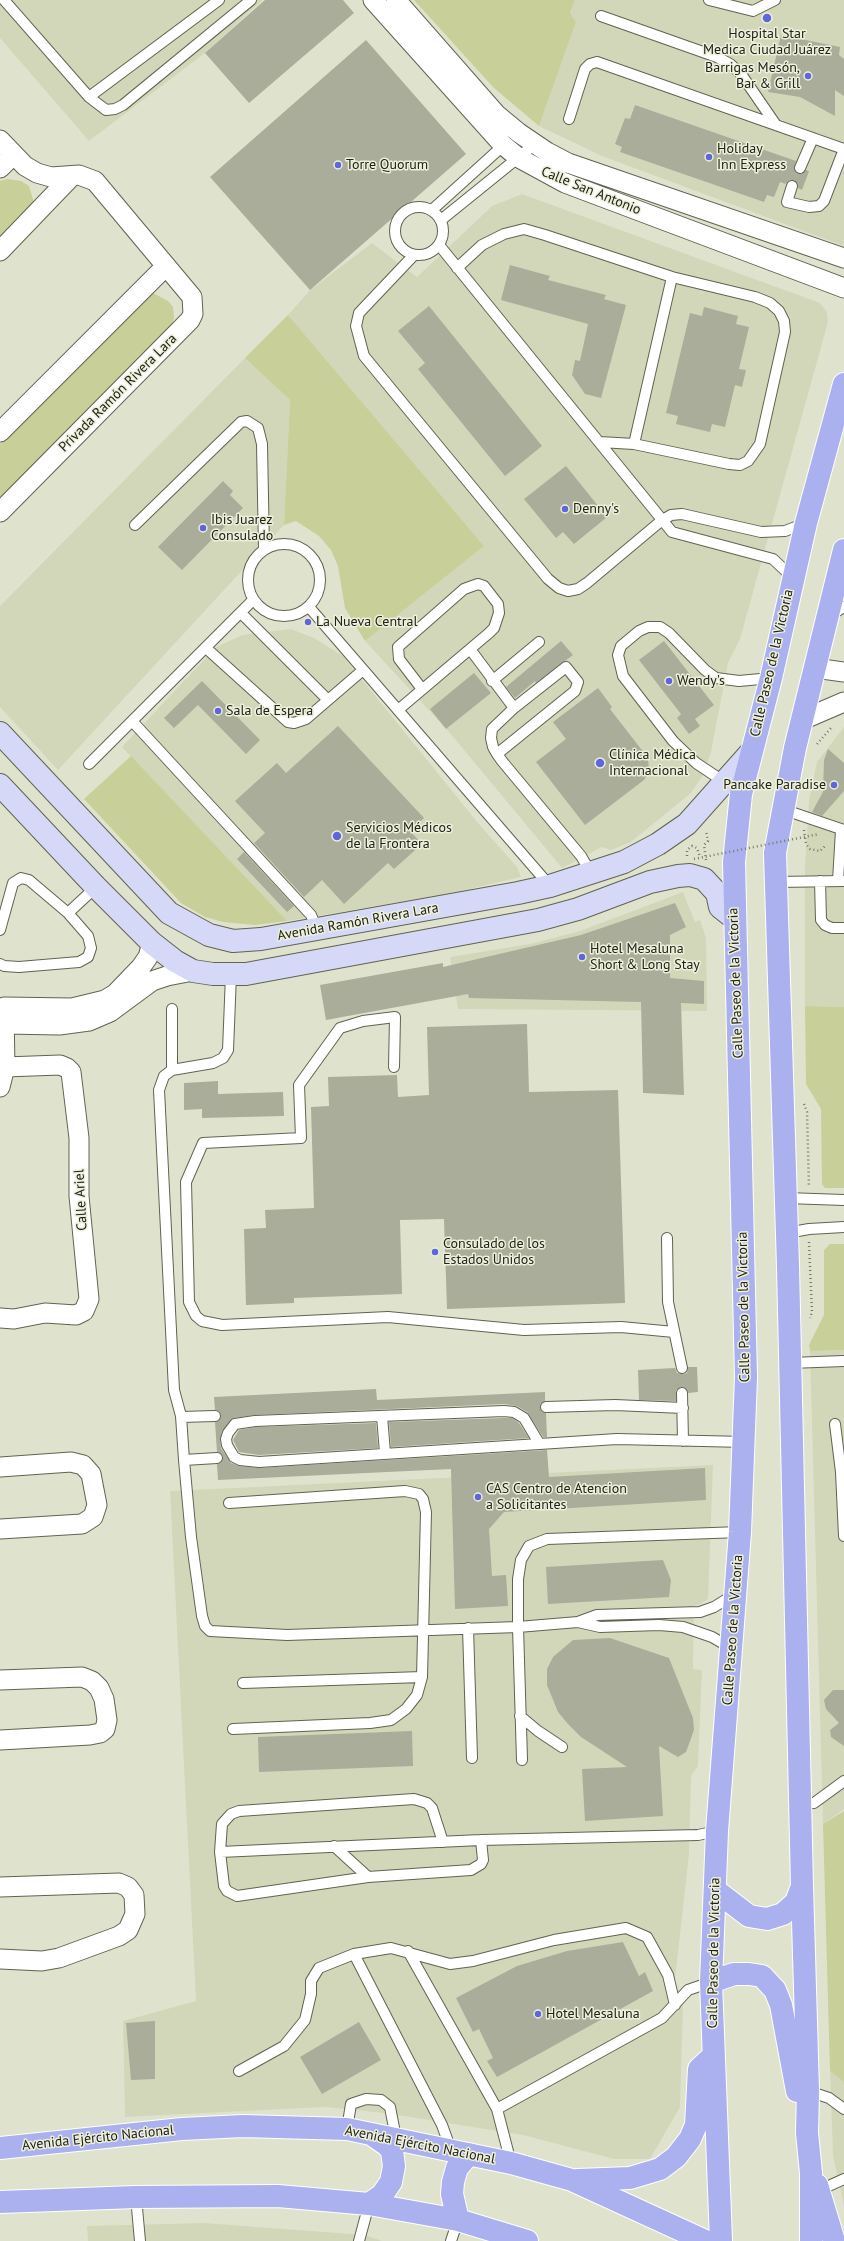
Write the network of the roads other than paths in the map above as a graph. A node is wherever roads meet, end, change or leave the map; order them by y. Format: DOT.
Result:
graph roads {
  1 [pos="4,0"];
  2 [pos="219,0"];
  3 [pos="251,0"];
  4 [pos="373,0"];
  5 [pos="396,0"];
  6 [pos="709,0"];
  7 [pos="775,0"];
  8 [pos="601,16"];
  9 [pos="89,97"];
  10 [pos="569,119"];
  11 [pos="776,125"];
  12 [pos="519,134"];
  13 [pos="813,138"];
  14 [pos="0,140"];
  15 [pos="535,144"];
  16 [pos="503,146"];
  17 [pos="519,158"];
  18 [pos="6,161"];
  19 [pos="800,168"];
  20 [pos="72,176"];
  21 [pos="792,186"];
  22 [pos="432,210"];
  23 [pos="441,220"];
  24 [pos="439,245"];
  25 [pos="0,251"];
  26 [pos="414,255"];
  27 [pos="844,258"];
  28 [pos="166,266"];
  29 [pos="457,268"];
  30 [pos="672,277"];
  31 [pos="844,288"];
  32 [pos="844,384"];
  33 [pos="0,432"];
  34 [pos="600,442"];
  35 [pos="634,444"];
  36 [pos="0,512"];
  37 [pos="661,521"];
  38 [pos="806,522"];
  39 [pos="135,525"];
  40 [pos="264,550"];
  41 [pos="844,550"];
  42 [pos="792,577"];
  43 [pos="253,600"];
  44 [pos="309,607"];
  45 [pos="836,612"];
  46 [pos="240,613"];
  47 [pos="539,642"];
  48 [pos="206,648"];
  49 [pos="470,649"];
  50 [pos="815,668"];
  51 [pos="363,670"];
  52 [pos="844,672"];
  53 [pos="771,678"];
  54 [pos="492,681"];
  55 [pos="422,689"];
  56 [pos="328,700"];
  57 [pos="844,702"];
  58 [pos="514,708"];
  59 [pos="398,710"];
  60 [pos="802,720"];
  61 [pos="132,721"];
  62 [pos="0,733"];
  63 [pos="497,754"];
  64 [pos="89,764"];
  65 [pos="0,785"];
  66 [pos="733,788"];
  67 [pos="57,795"];
  68 [pos="782,809"];
  69 [pos="33,818"];
  70 [pos="842,830"];
  71 [pos="591,874"];
  72 [pos="820,881"];
  73 [pos="841,881"];
  74 [pos="776,882"];
  75 [pos="550,886"];
  76 [pos="96,887"];
  77 [pos="68,913"];
  78 [pos="560,915"];
  79 [pos="734,918"];
  80 [pos="844,928"];
  81 [pos="318,929"];
  82 [pos="0,930"];
  83 [pos="233,941"];
  84 [pos="152,943"];
  85 [pos="0,964"];
  86 [pos="193,971"];
  87 [pos="231,975"];
  88 [pos="172,1009"];
  89 [pos="2,1015"];
  90 [pos="5,1067"];
  91 [pos="394,1067"];
  92 [pos="172,1070"];
  93 [pos="0,1087"];
  94 [pos="786,1198"];
  95 [pos="844,1200"];
  96 [pos="844,1227"];
  97 [pos="787,1234"];
  98 [pos="667,1238"];
  99 [pos="0,1318"];
  100 [pos="674,1332"];
  101 [pos="844,1361"];
  102 [pos="790,1363"];
  103 [pos="682,1368"];
  104 [pos="682,1393"];
  105 [pos="546,1407"];
  106 [pos="683,1408"];
  107 [pos="215,1416"];
  108 [pos="382,1416"];
  109 [pos="180,1417"];
  110 [pos="835,1424"];
  111 [pos="683,1441"];
  112 [pos="745,1442"];
  113 [pos="539,1443"];
  114 [pos="385,1454"];
  115 [pos="217,1458"];
  116 [pos="184,1460"];
  117 [pos="0,1467"];
  118 [pos="229,1503"];
  119 [pos="0,1529"];
  120 [pos="740,1532"];
  121 [pos="844,1536"];
  122 [pos="736,1593"];
  123 [pos="659,1614"];
  124 [pos="578,1622"];
  125 [pos="659,1625"];
  126 [pos="518,1627"];
  127 [pos="468,1628"];
  128 [pos="425,1629"];
  129 [pos="732,1648"];
  130 [pos="422,1677"];
  131 [pos="0,1680"];
  132 [pos="243,1683"];
  133 [pos="520,1716"];
  134 [pos="233,1729"];
  135 [pos="0,1740"];
  136 [pos="562,1747"];
  137 [pos="472,1758"];
  138 [pos="522,1760"];
  139 [pos="844,1781"];
  140 [pos="801,1804"];
  141 [pos="717,1831"];
  142 [pos="481,1840"];
  143 [pos="443,1842"];
  144 [pos="334,1846"];
  145 [pos="220,1852"];
  146 [pos="368,1877"];
  147 [pos="802,1886"];
  148 [pos="0,1887"];
  149 [pos="715,1890"];
  150 [pos="408,1951"];
  151 [pos="354,1954"];
  152 [pos="0,1959"];
  153 [pos="711,1982"];
  154 [pos="675,2005"];
  155 [pos="713,2056"];
  156 [pos="239,2071"];
  157 [pos="808,2091"];
  158 [pos="498,2109"];
  159 [pos="844,2109"];
  160 [pos="347,2129"];
  161 [pos="807,2133"];
  162 [pos="371,2134"];
  163 [pos="396,2138"];
  164 [pos="0,2148"];
  165 [pos="460,2152"];
  166 [pos="511,2163"];
  167 [pos="844,2179"];
  168 [pos="572,2180"];
  169 [pos="816,2182"];
  170 [pos="136,2197"];
  171 [pos="0,2202"];
  172 [pos="369,2204"];
  173 [pos="458,2220"];
  174 [pos="837,2236"];
  175 [pos="140,2241"];
  176 [pos="359,2241"];
  177 [pos="451,2241"];
  178 [pos="527,2241"];
  179 [pos="705,2241"];
  180 [pos="721,2241"];
  181 [pos="811,2241"];
  1 -- 9 [label="lane"];
  2 -- 9 [label="lane"];
  3 -- 9 [label="lane"];
  4 -- 16 [label="street, Calle San Antonio"];
  5 -- 12 [label="street, Calle San Antonio"];
  6 -- 7 [label="lane"];
  8 -- 11 [label="lane"];
  10 -- 11 [label="lane"];
  11 -- 13 [label="lane"];
  12 -- 15 [label="street, Calle San Antonio"];
  12 -- 16 [label="lane"];
  13 -- 19 [label="lane"];
  13 -- 21 [label="lane"];
  14 -- 18 [label="street, Privada Ramón Rivera Lara"];
  15 -- 17 [label="lane"];
  15 -- 27 [label="street, Calle San Antonio"];
  16 -- 17 [label="street, Calle San Antonio"];
  16 -- 22 [label="lane"];
  17 -- 23 [label="lane"];
  17 -- 31 [label="street, Calle San Antonio"];
  18 -- 20 [label="street, Privada Ramón Rivera Lara"];
  20 -- 25 [label="street"];
  20 -- 28 [label="street, Privada Ramón Rivera Lara"];
  22 -- 23 [label="lane"];
  22 -- 26 [label="lane"];
  23 -- 24 [label="lane"];
  24 -- 26 [label="lane"];
  24 -- 29 [label="lane"];
  26 -- 37 [label="lane"];
  28 -- 33 [label="street"];
  28 -- 36 [label="street, Privada Ramón Rivera Lara"];
  29 -- 30 [label="lane"];
  29 -- 34 [label="lane"];
  30 -- 35 [label="lane"];
  30 -- 35 [label="lane"];
  32 -- 38 [label="main road, Calle Paseo de la Victoria"];
  34 -- 35 [label="lane"];
  34 -- 37 [label="lane"];
  37 -- 38 [label="lane"];
  37 -- 42 [label="lane"];
  38 -- 42 [label="main road, Calle Paseo de la Victoria"];
  39 -- 40 [label="lane"];
  40 -- 43 [label="lane"];
  40 -- 44 [label="lane"];
  41 -- 45 [label="main road"];
  42 -- 53 [label="main road, Calle Paseo de la Victoria"];
  43 -- 44 [label="lane"];
  43 -- 46 [label="lane"];
  44 -- 51 [label="lane"];
  45 -- 50 [label="main road"];
  46 -- 48 [label="lane"];
  46 -- 56 [label="lane"];
  47 -- 54 [label="lane"];
  48 -- 56 [label="lane"];
  48 -- 61 [label="lane"];
  49 -- 54 [label="lane"];
  49 -- 55 [label="lane"];
  49 -- 55 [label="lane"];
  50 -- 52 [label="street"];
  50 -- 60 [label="main road"];
  51 -- 56 [label="lane"];
  51 -- 59 [label="lane"];
  53 -- 66 [label="main road, Calle Paseo de la Victoria"];
  53 -- 66 [label="lane"];
  54 -- 58 [label="lane"];
  55 -- 59 [label="lane"];
  57 -- 60 [label="street"];
  58 -- 63 [label="lane"];
  58 -- 63 [label="lane"];
  59 -- 75 [label="lane"];
  60 -- 68 [label="main road"];
  61 -- 64 [label="lane"];
  61 -- 81 [label="lane"];
  62 -- 67 [label="street, Avenida Ramón Rivera Lara"];
  63 -- 71 [label="lane"];
  65 -- 69 [label="street"];
  66 -- 71 [label="street, Avenida Ramón Rivera Lara"];
  66 -- 79 [label="main road, Calle Paseo de la Victoria"];
  67 -- 69 [label="street"];
  67 -- 83 [label="street, Avenida Ramón Rivera Lara"];
  68 -- 70 [label="lane"];
  68 -- 74 [label="main road"];
  69 -- 76 [label="street"];
  70 -- 73 [label="lane"];
  71 -- 75 [label="street, Avenida Ramón Rivera Lara"];
  72 -- 73 [label="lane"];
  72 -- 74 [label="lane"];
  72 -- 80 [label="lane"];
  74 -- 94 [label="main road"];
  75 -- 78 [label="street"];
  75 -- 81 [label="street, Avenida Ramón Rivera Lara"];
  76 -- 77 [label="lane"];
  76 -- 84 [label="street"];
  77 -- 82 [label="lane"];
  77 -- 85 [label="lane"];
  78 -- 79 [label="street"];
  78 -- 87 [label="street"];
  79 -- 112 [label="main road, Calle Paseo de la Victoria"];
  81 -- 83 [label="street, Avenida Ramón Rivera Lara"];
  83 -- 87 [label="street"];
  84 -- 86 [label="street"];
  84 -- 89 [label="street"];
  86 -- 87 [label="street"];
  86 -- 89 [label="street"];
  87 -- 92 [label="lane"];
  88 -- 92 [label="lane"];
  89 -- 90 [label="street"];
  90 -- 93 [label="street"];
  90 -- 99 [label="street, Calle Ariel"];
  91 -- 100 [label="lane"];
  92 -- 109 [label="lane"];
  94 -- 95 [label="lane"];
  94 -- 97 [label="main road"];
  96 -- 97 [label="lane"];
  97 -- 102 [label="main road"];
  98 -- 100 [label="lane"];
  100 -- 103 [label="lane"];
  101 -- 102 [label="lane"];
  102 -- 140 [label="main road"];
  104 -- 106 [label="lane"];
  105 -- 106 [label="lane"];
  106 -- 111 [label="lane"];
  107 -- 109 [label="lane"];
  108 -- 113 [label="lane"];
  108 -- 114 [label="lane"];
  108 -- 114 [label="lane"];
  109 -- 116 [label="lane"];
  110 -- 121 [label="lane"];
  111 -- 112 [label="lane"];
  111 -- 113 [label="lane"];
  112 -- 120 [label="main road, Calle Paseo de la Victoria"];
  113 -- 114 [label="lane"];
  115 -- 116 [label="lane"];
  116 -- 128 [label="lane"];
  117 -- 119 [label="street"];
  118 -- 128 [label="lane"];
  120 -- 122 [label="main road, Calle Paseo de la Victoria"];
  120 -- 126 [label="lane"];
  122 -- 123 [label="lane"];
  122 -- 129 [label="main road, Calle Paseo de la Victoria"];
  123 -- 124 [label="lane"];
  123 -- 125 [label="lane"];
  124 -- 125 [label="lane"];
  124 -- 126 [label="lane"];
  125 -- 129 [label="lane"];
  126 -- 127 [label="lane"];
  126 -- 133 [label="lane"];
  127 -- 128 [label="lane"];
  127 -- 137 [label="lane"];
  128 -- 130 [label="lane"];
  129 -- 141 [label="main road, Calle Paseo de la Victoria"];
  130 -- 132 [label="lane"];
  130 -- 134 [label="lane"];
  131 -- 135 [label="street"];
  133 -- 136 [label="lane"];
  133 -- 138 [label="lane"];
  139 -- 140 [label="lane"];
  140 -- 147 [label="main road"];
  141 -- 142 [label="lane"];
  141 -- 149 [label="main road, Calle Paseo de la Victoria"];
  142 -- 143 [label="lane"];
  142 -- 146 [label="lane"];
  143 -- 144 [label="lane"];
  143 -- 145 [label="lane"];
  144 -- 145 [label="lane"];
  144 -- 146 [label="lane"];
  145 -- 146 [label="lane"];
  147 -- 149 [label="main road"];
  147 -- 157 [label="main road"];
  148 -- 152 [label="street"];
  149 -- 153 [label="main road, Calle Paseo de la Victoria"];
  150 -- 151 [label="lane"];
  150 -- 154 [label="lane"];
  150 -- 158 [label="lane"];
  151 -- 156 [label="lane"];
  151 -- 165 [label="lane"];
  153 -- 154 [label="lane"];
  153 -- 155 [label="main road, Calle Paseo de la Victoria"];
  153 -- 161 [label="main road"];
  154 -- 158 [label="lane"];
  155 -- 168 [label="main road"];
  155 -- 180 [label="main road, Calle Paseo de la Victoria"];
  157 -- 159 [label="lane"];
  157 -- 161 [label="main road"];
  158 -- 166 [label="lane"];
  160 -- 162 [label="main road, Avenida Ejército Nacional"];
  160 -- 163 [label="lane"];
  160 -- 164 [label="main road, Avenida Ejército Nacional"];
  161 -- 169 [label="main road"];
  162 -- 163 [label="main road, Avenida Ejército Nacional"];
  162 -- 172 [label="main road"];
  163 -- 165 [label="main road, Avenida Ejército Nacional"];
  165 -- 166 [label="main road, Avenida Ejército Nacional"];
  165 -- 173 [label="main road"];
  166 -- 168 [label="main road, Avenida Ejército Nacional"];
  167 -- 169 [label="lane"];
  168 -- 179 [label="main road, Avenida Ejército Nacional"];
  169 -- 174 [label="main road"];
  169 -- 181 [label="main road"];
  170 -- 171 [label="main road"];
  170 -- 172 [label="main road"];
  170 -- 175 [label="lane"];
  172 -- 173 [label="main road"];
  172 -- 176 [label="lane"];
  173 -- 177 [label="lane"];
  173 -- 178 [label="main road"];
}
